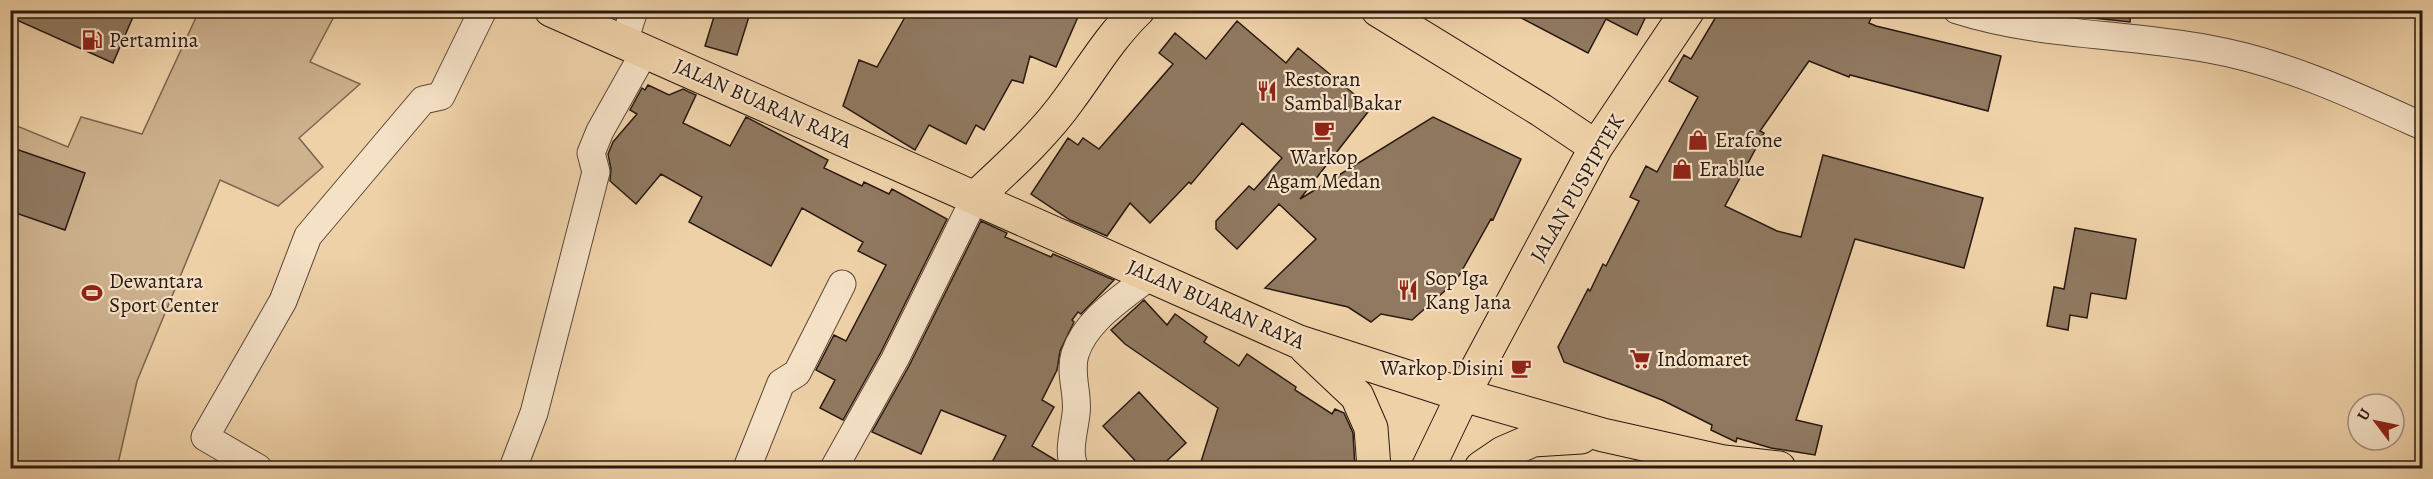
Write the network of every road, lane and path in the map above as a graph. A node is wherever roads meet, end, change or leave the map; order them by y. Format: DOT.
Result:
graph roads {
  1 [pos="483,10"];
  2 [pos="551,10"];
  3 [pos="634,10"];
  4 [pos="1138,10"];
  5 [pos="1378,10"];
  6 [pos="1688,10"];
  7 [pos="1957,10"];
  8 [pos="634,46"];
  9 [pos="2422,126"];
  10 [pos="1596,147"];
  11 [pos="1013,162"];
  12 [pos="975,198"];
  13 [pos="1024,219"];
  14 [pos="1151,275"];
  15 [pos="842,284"];
  16 [pos="1299,342"];
  17 [pos="1463,395"];
  18 [pos="1604,435"];
  19 [pos="1723,465"];
  20 [pos="258,468"];
  21 [pos="513,468"];
  22 [pos="747,468"];
  23 [pos="834,468"];
  24 [pos="1075,468"];
  25 [pos="1374,468"];
  26 [pos="1428,468"];
  27 [pos="1481,468"];
  28 [pos="1779,468"];
  1 -- 20 [label="street"];
  2 -- 8 [label="main road, JALAN BUARAN RAYA"];
  3 -- 8 [label="street"];
  4 -- 11 [label="main road"];
  5 -- 10 [label="main road"];
  6 -- 10 [label="main road, JALAN PUSPIPTEK"];
  7 -- 9 [label="street"];
  8 -- 12 [label="main road, JALAN BUARAN RAYA"];
  8 -- 21 [label="street"];
  10 -- 17 [label="main road, JALAN PUSPIPTEK"];
  11 -- 12 [label="main road"];
  11 -- 13 [label="main road"];
  12 -- 13 [label="main road, JALAN BUARAN RAYA"];
  12 -- 23 [label="street"];
  13 -- 14 [label="main road, JALAN BUARAN RAYA"];
  14 -- 16 [label="main road, JALAN BUARAN RAYA"];
  14 -- 24 [label="street"];
  15 -- 22 [label="street"];
  16 -- 17 [label="main road, JALAN BUARAN RAYA"];
  16 -- 25 [label="main road"];
  17 -- 18 [label="main road, JALAN BUARAN RAYA"];
  17 -- 26 [label="main road, JALAN PUSPIPTEK"];
  18 -- 19 [label="main road"];
  18 -- 27 [label="main road"];
  19 -- 28 [label="main road"];
}
